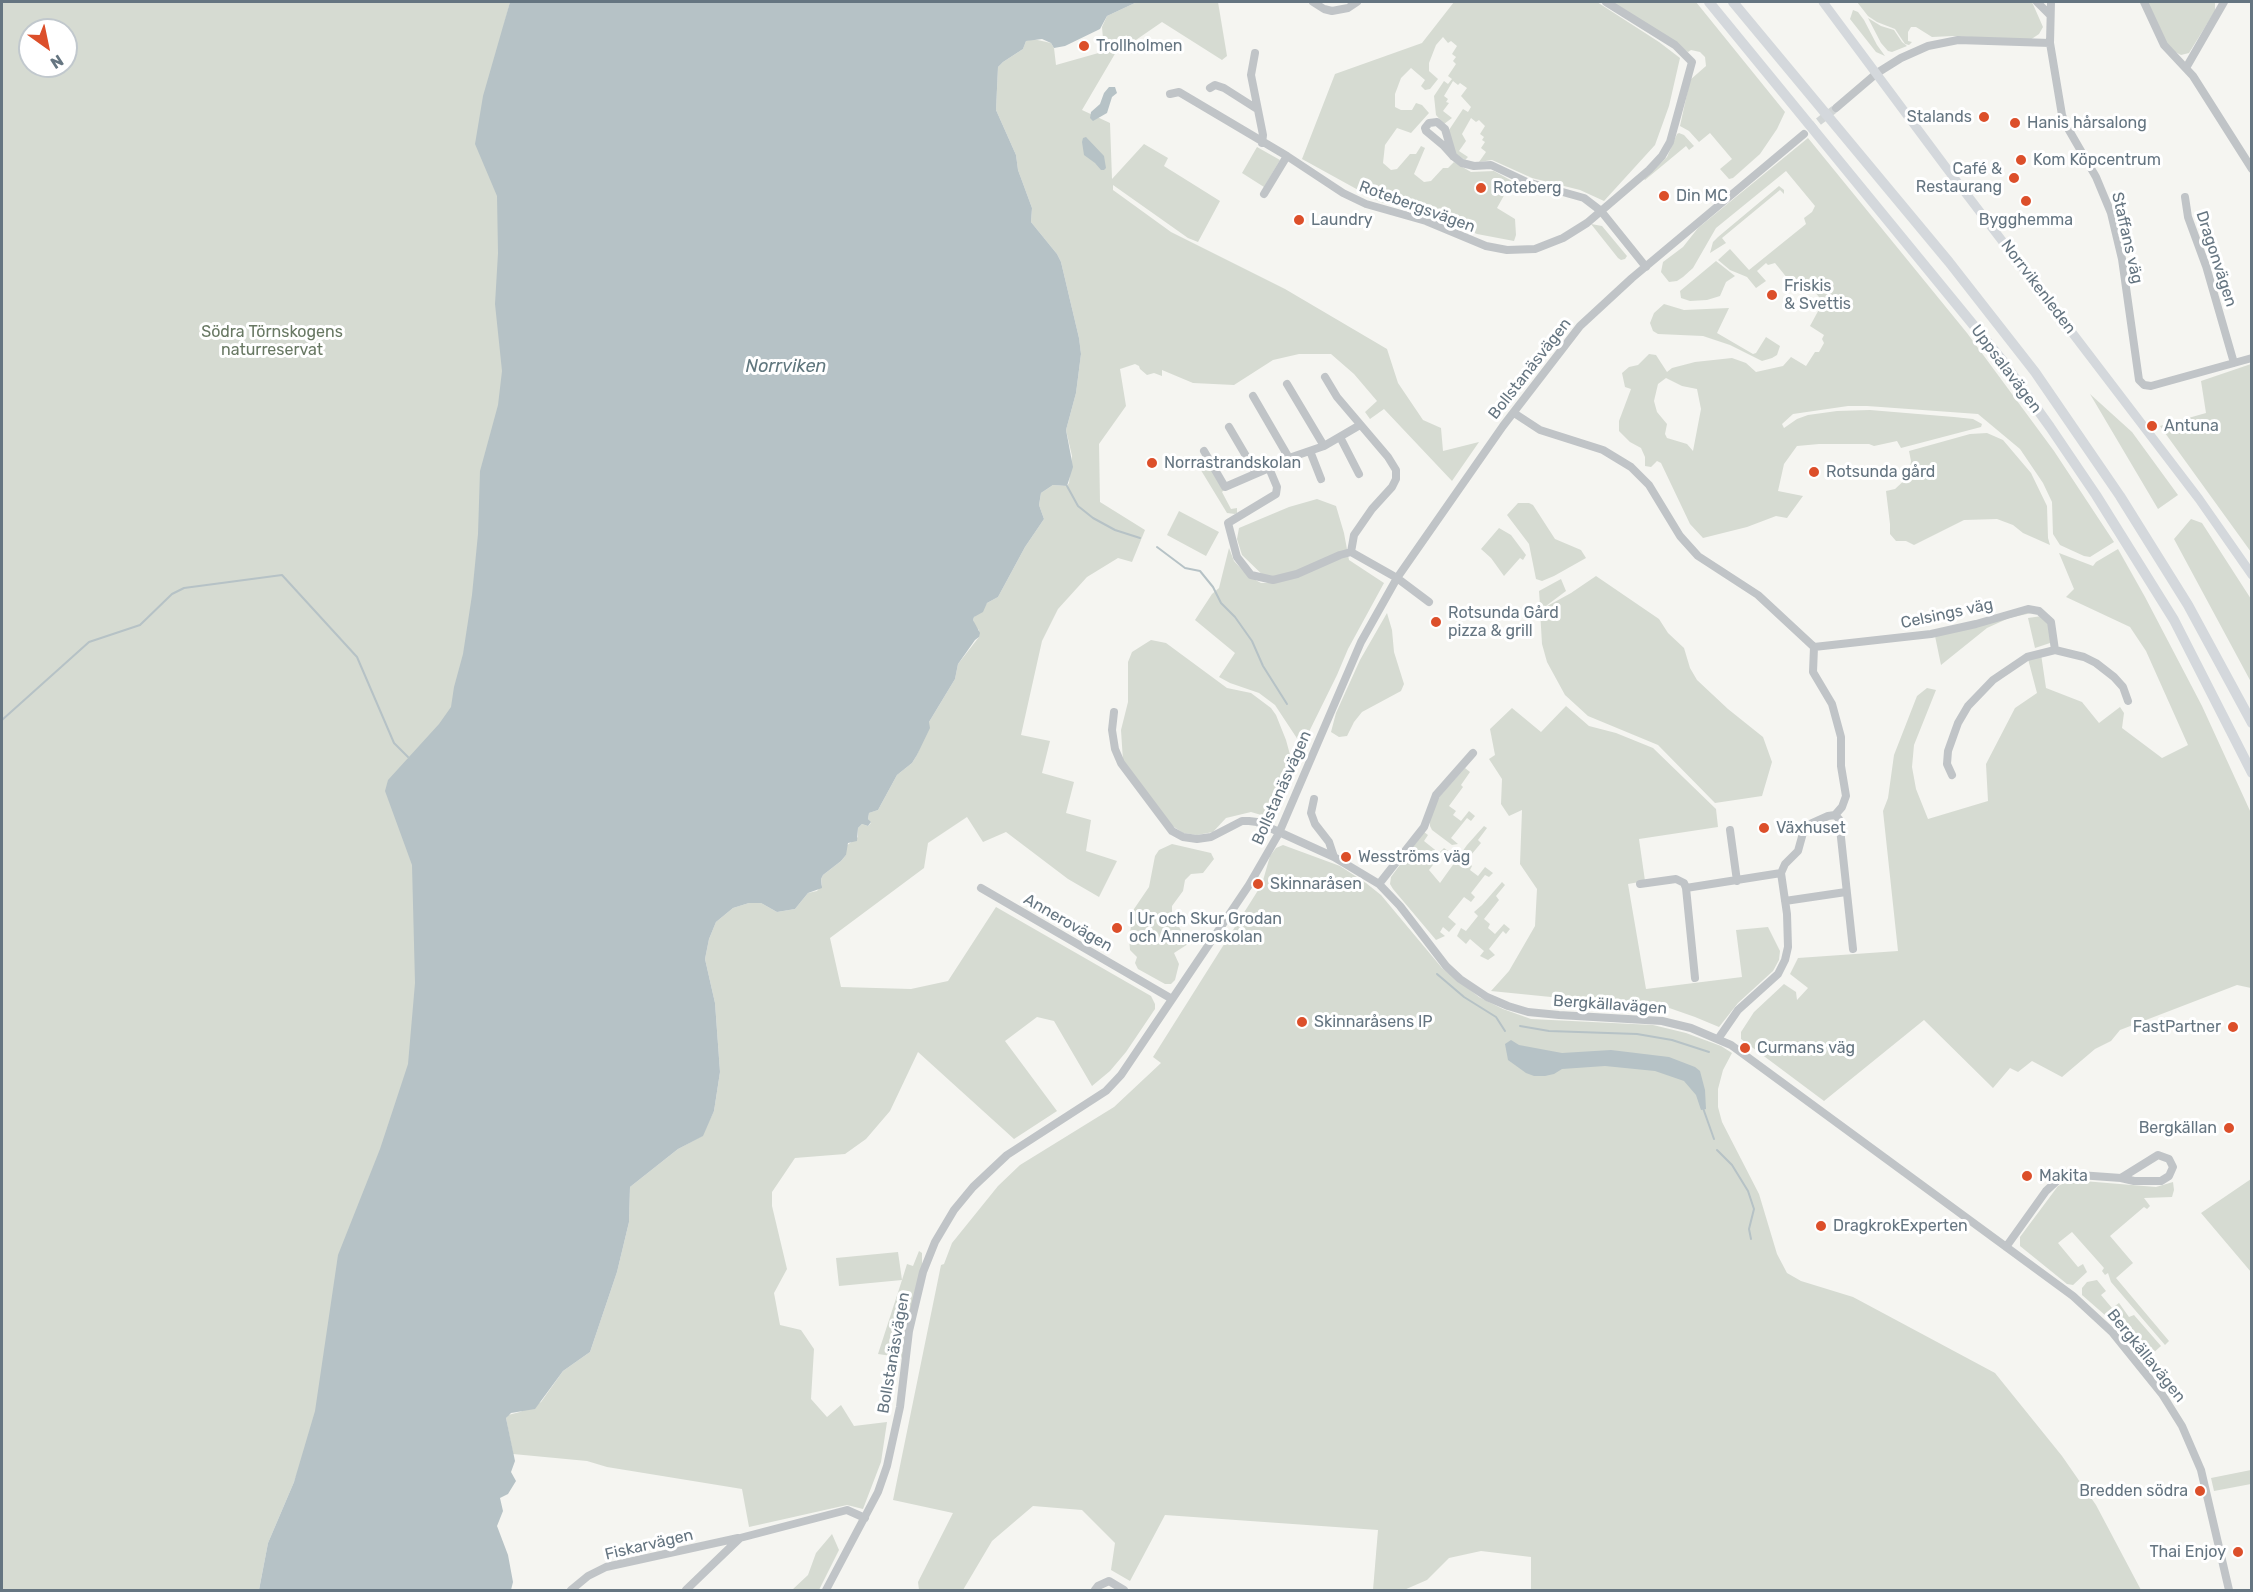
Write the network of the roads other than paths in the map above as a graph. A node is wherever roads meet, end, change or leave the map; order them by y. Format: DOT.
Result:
graph roads {
  1 [pos="1313,2"];
  2 [pos="1357,2"];
  3 [pos="1606,2"];
  4 [pos="1709,2"];
  5 [pos="1733,2"];
  6 [pos="1823,2"];
  7 [pos="2037,2"];
  8 [pos="2050,2"];
  9 [pos="2144,2"];
  10 [pos="2221,3"];
  11 [pos="2050,15"];
  12 [pos="2050,43"];
  13 [pos="1255,52"];
  14 [pos="2186,68"];
  15 [pos="1877,73"];
  16 [pos="1210,88"];
  17 [pos="1170,94"];
  18 [pos="1836,108"];
  19 [pos="1257,109"];
  20 [pos="1804,134"];
  21 [pos="1262,143"];
  22 [pos="1287,156"];
  23 [pos="1453,156"];
  24 [pos="2252,169"];
  25 [pos="1264,194"];
  26 [pos="2185,197"];
  27 [pos="1601,211"];
  28 [pos="1646,267"];
  29 [pos="2252,358"];
  30 [pos="2234,363"];
  31 [pos="1325,376"];
  32 [pos="1287,384"];
  33 [pos="1253,396"];
  34 [pos="1514,412"];
  35 [pos="1360,425"];
  36 [pos="1229,427"];
  37 [pos="1340,437"];
  38 [pos="1324,446"];
  39 [pos="1310,451"];
  40 [pos="1204,452"];
  41 [pos="1289,458"];
  42 [pos="1269,468"];
  43 [pos="1256,473"];
  44 [pos="1359,474"];
  45 [pos="1321,479"];
  46 [pos="1351,552"];
  47 [pos="2252,575"];
  48 [pos="1396,578"];
  49 [pos="1429,602"];
  50 [pos="1814,646"];
  51 [pos="2055,650"];
  52 [pos="2128,701"];
  53 [pos="1114,712"];
  54 [pos="2252,723"];
  55 [pos="1473,753"];
  56 [pos="2252,773"];
  57 [pos="1952,775"];
  58 [pos="1314,798"];
  59 [pos="1836,815"];
  60 [pos="1730,830"];
  61 [pos="1279,833"];
  62 [pos="1334,857"];
  63 [pos="1781,873"];
  64 [pos="1737,880"];
  65 [pos="1379,884"];
  66 [pos="1640,884"];
  67 [pos="981,888"];
  68 [pos="1686,888"];
  69 [pos="1846,892"];
  70 [pos="1785,900"];
  71 [pos="1853,949"];
  72 [pos="1695,978"];
  73 [pos="1173,999"];
  74 [pos="1718,1039"];
  75 [pos="2121,1178"];
  76 [pos="2006,1247"];
  77 [pos="865,1518"];
  78 [pos="740,1538"];
  79 [pos="571,1590"];
  80 [pos="686,1590"];
  81 [pos="826,1590"];
  82 [pos="1095,1590"];
  83 [pos="1124,1590"];
  84 [pos="2229,1590"];
  1 -- 2 [label="street"];
  3 -- 27 [label="street, Rotebergsvägen"];
  4 -- 56 [label="highway, Uppsalavägen"];
  5 -- 54 [label="highway, Uppsalavägen"];
  6 -- 15 [label="main road, Norrvikenleden"];
  7 -- 11 [label="street"];
  8 -- 11 [label="street, Staffans väg"];
  9 -- 14 [label="street"];
  10 -- 14 [label="street"];
  11 -- 12 [label="street, Staffans väg"];
  12 -- 15 [label="street"];
  12 -- 30 [label="street, Staffans väg"];
  13 -- 19 [label="street"];
  14 -- 24 [label="street"];
  15 -- 18 [label="street"];
  15 -- 47 [label="main road, Norrvikenleden"];
  16 -- 19 [label="street"];
  17 -- 21 [label="street, Rotebergsvägen"];
  19 -- 21 [label="street"];
  20 -- 28 [label="street, Bollstanäsvägen"];
  21 -- 22 [label="street, Rotebergsvägen"];
  22 -- 25 [label="street"];
  22 -- 27 [label="street, Rotebergsvägen"];
  23 -- 23 [label="street"];
  23 -- 27 [label="street"];
  26 -- 30 [label="street, Dragonvägen"];
  27 -- 28 [label="street"];
  28 -- 34 [label="street, Bollstanäsvägen"];
  29 -- 30 [label="street"];
  31 -- 35 [label="street"];
  32 -- 38 [label="street"];
  33 -- 41 [label="street"];
  34 -- 48 [label="street, Bollstanäsvägen"];
  34 -- 50 [label="street"];
  35 -- 37 [label="street"];
  35 -- 46 [label="street"];
  36 -- 43 [label="street"];
  37 -- 38 [label="street"];
  37 -- 44 [label="street"];
  38 -- 39 [label="street"];
  39 -- 41 [label="street"];
  39 -- 45 [label="street"];
  40 -- 43 [label="street"];
  41 -- 42 [label="street"];
  42 -- 43 [label="street"];
  42 -- 46 [label="street"];
  46 -- 48 [label="street"];
  48 -- 49 [label="street"];
  48 -- 61 [label="street, Bollstanäsvägen"];
  50 -- 51 [label="street, Celsings väg"];
  50 -- 59 [label="street"];
  51 -- 52 [label="street"];
  51 -- 57 [label="street"];
  53 -- 61 [label="street, Bergkällavägen"];
  55 -- 65 [label="street"];
  58 -- 62 [label="street"];
  59 -- 63 [label="street"];
  59 -- 69 [label="street"];
  60 -- 64 [label="street"];
  61 -- 62 [label="street, Bergkällavägen"];
  61 -- 73 [label="street, Bollstanäsvägen"];
  62 -- 65 [label="street, Bergkällavägen"];
  63 -- 64 [label="street"];
  63 -- 70 [label="street"];
  64 -- 68 [label="street"];
  65 -- 74 [label="street, Bergkällavägen"];
  66 -- 68 [label="street"];
  67 -- 73 [label="street, Annerovägen"];
  68 -- 72 [label="street"];
  69 -- 70 [label="street"];
  69 -- 71 [label="street"];
  70 -- 74 [label="street"];
  73 -- 77 [label="street, Bollstanäsvägen"];
  74 -- 76 [label="street, Bergkällavägen"];
  75 -- 75 [label="street"];
  75 -- 76 [label="street"];
  76 -- 84 [label="street, Bergkällavägen"];
  77 -- 78 [label="street, Fiskarvägen"];
  77 -- 81 [label="street, Bollstanäsvägen"];
  78 -- 79 [label="street, Fiskarvägen"];
  78 -- 80 [label="street"];
  82 -- 83 [label="street"];
}
